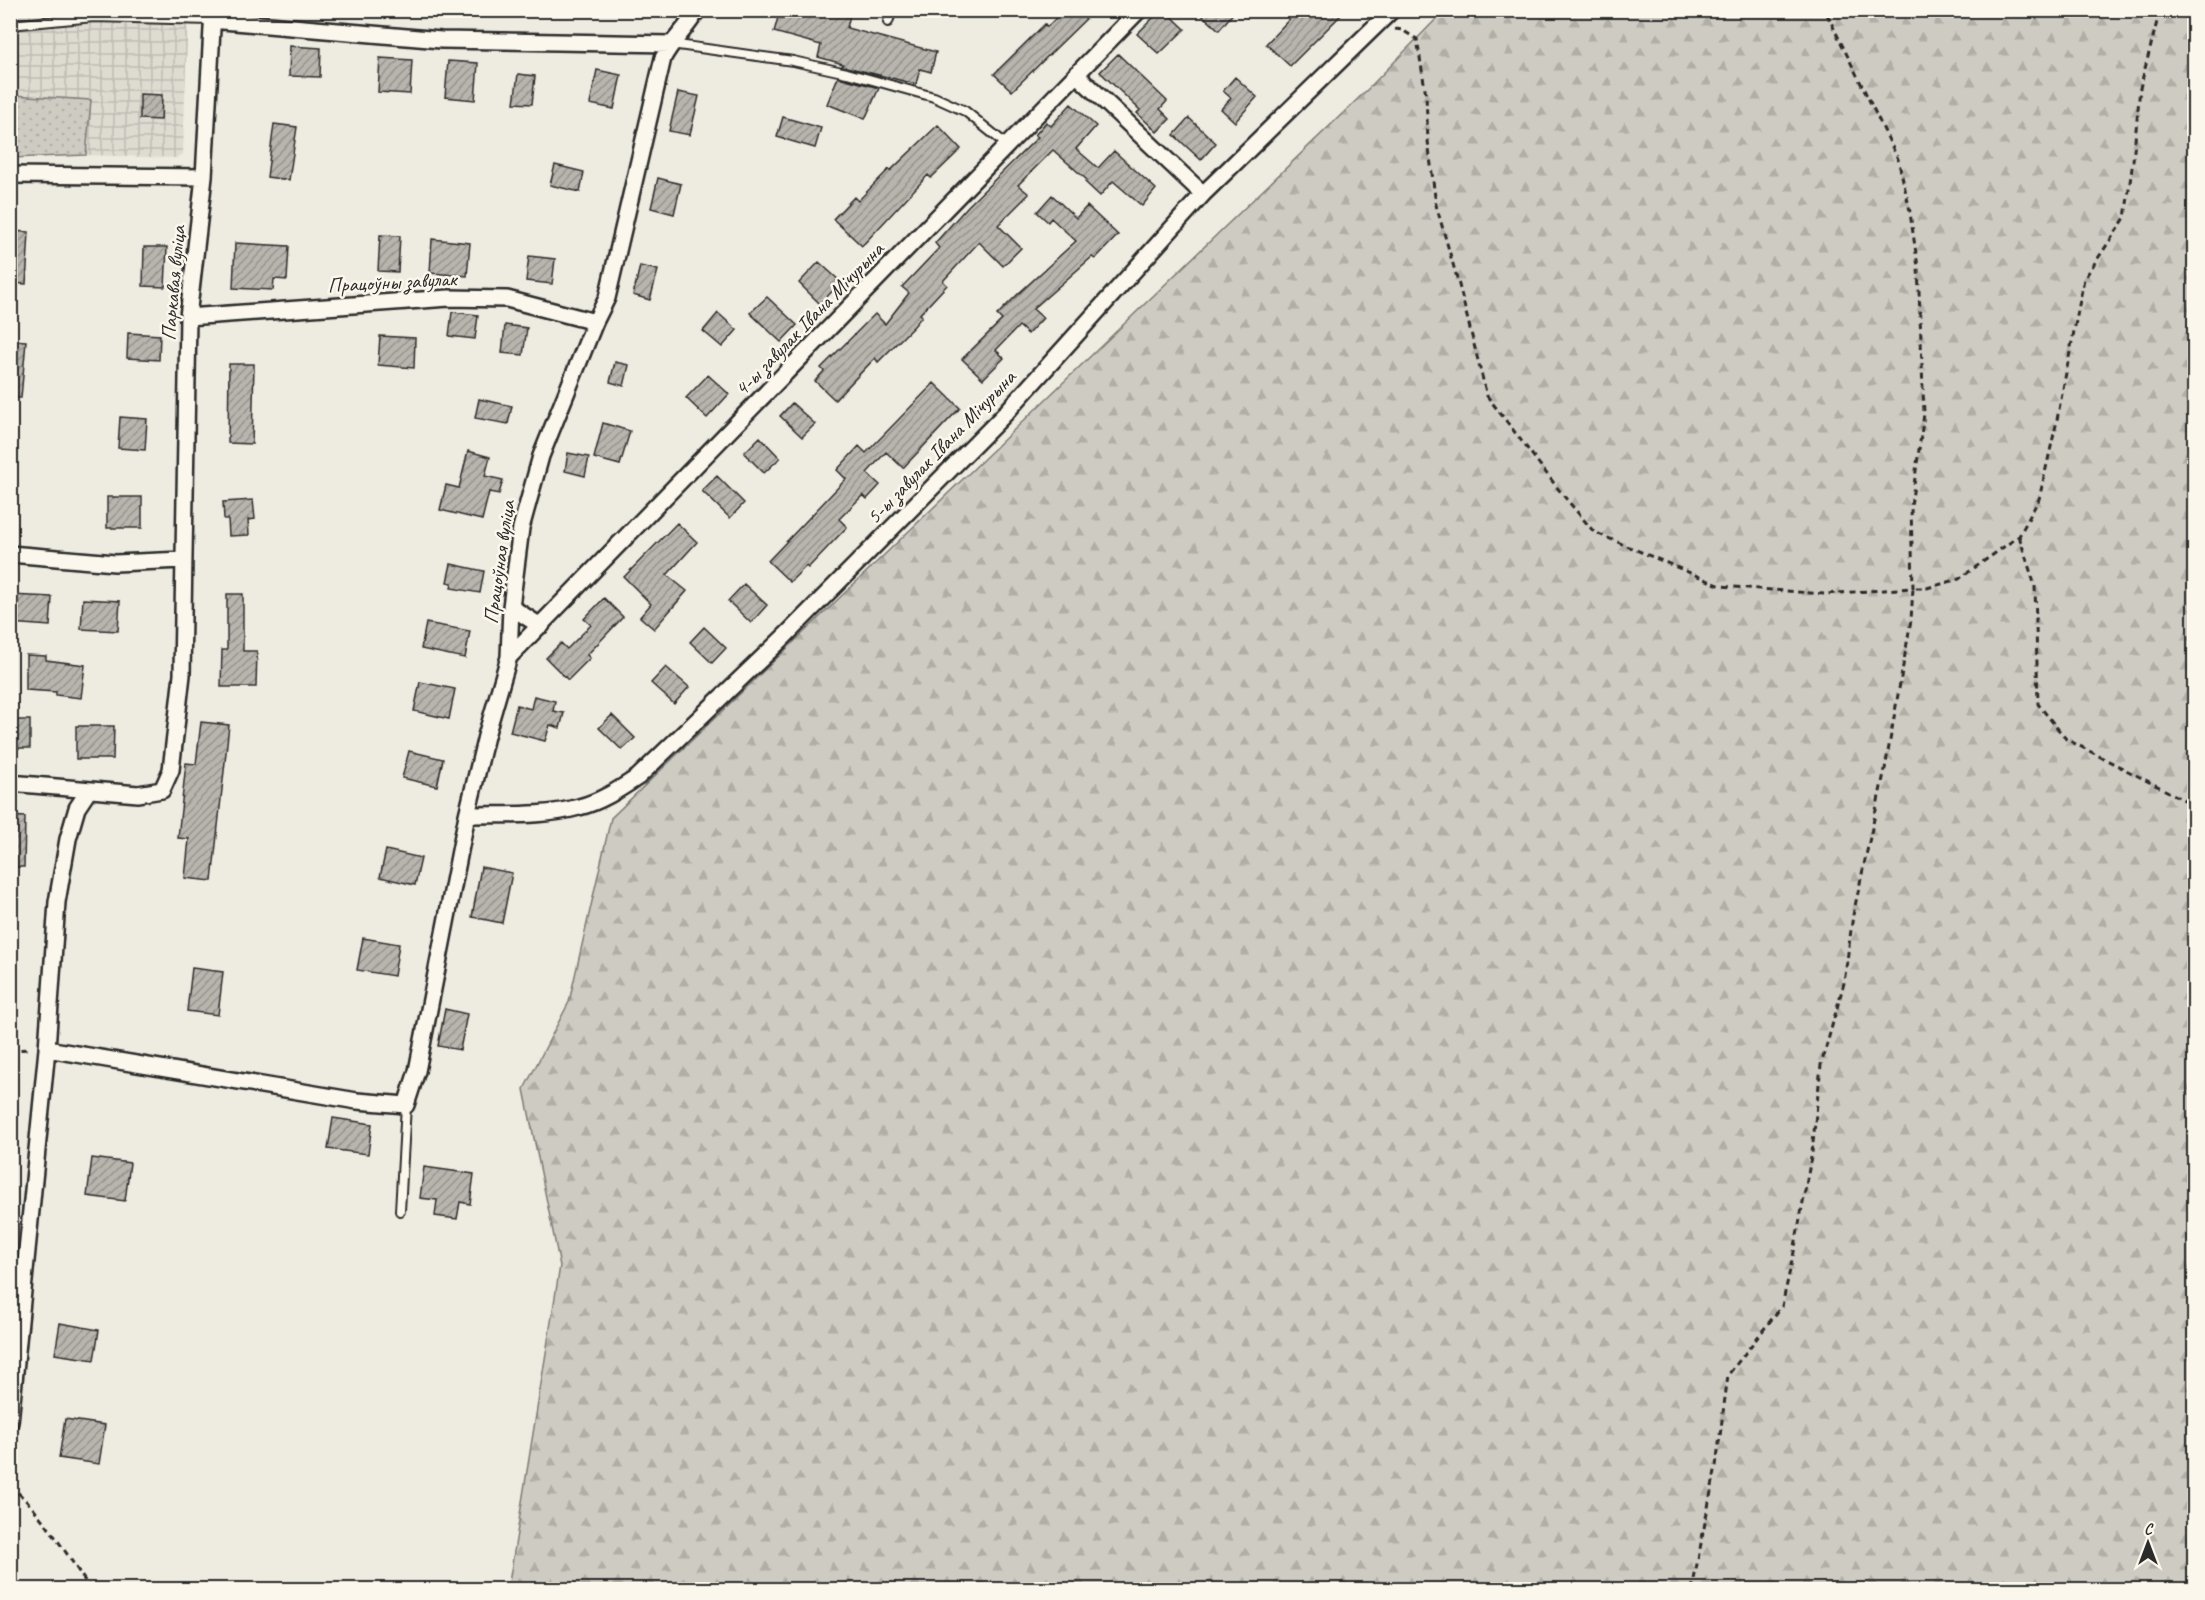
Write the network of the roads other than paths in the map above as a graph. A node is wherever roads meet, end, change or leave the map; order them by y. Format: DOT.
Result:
graph roads {
  1 [pos="83,10"];
  2 [pos="697,10"];
  3 [pos="892,10"];
  4 [pos="1139,10"];
  5 [pos="1392,10"];
  6 [pos="212,15"];
  7 [pos="94,17"];
  8 [pos="888,22"];
  9 [pos="10,25"];
  10 [pos="670,44"];
  11 [pos="1076,74"];
  12 [pos="1007,145"];
  13 [pos="10,175"];
  14 [pos="204,177"];
  15 [pos="1203,194"];
  16 [pos="188,317"];
  17 [pos="595,322"];
  18 [pos="10,554"];
  19 [pos="183,560"];
  20 [pos="511,607"];
  21 [pos="542,625"];
  22 [pos="509,657"];
  23 [pos="10,783"];
  24 [pos="89,790"];
  25 [pos="467,815"];
  26 [pos="47,1049"];
  27 [pos="406,1105"];
  28 [pos="400,1211"];
  29 [pos="10,1422"];
  1 -- 7 [label="lane"];
  2 -- 10 [label="street, Працоўная вуліца"];
  3 -- 8 [label="lane"];
  4 -- 11 [label="street, 4-ы завулак Івана Мічурына"];
  5 -- 15 [label="street, 5-ы завулак Івана Мічурына"];
  6 -- 7 [label="lane"];
  6 -- 10 [label="street"];
  6 -- 14 [label="street, Паркавая вуліца"];
  7 -- 9 [label="lane"];
  10 -- 12 [label="lane"];
  10 -- 17 [label="street, Працоўная вуліца"];
  11 -- 12 [label="street, 4-ы завулак Івана Мічурына"];
  11 -- 15 [label="street"];
  12 -- 21 [label="street, 4-ы завулак Івана Мічурына"];
  13 -- 14 [label="street"];
  14 -- 16 [label="street, Паркавая вуліца"];
  15 -- 25 [label="street, 5-ы завулак Івана Мічурына"];
  16 -- 17 [label="street, Працоўны завулак"];
  16 -- 19 [label="street, Паркавая вуліца"];
  17 -- 20 [label="street, Працоўная вуліца"];
  18 -- 19 [label="street"];
  19 -- 24 [label="street, Паркавая вуліца"];
  20 -- 21 [label="street"];
  20 -- 22 [label="street, Працоўная вуліца"];
  21 -- 22 [label="street, 4-ы завулак Івана Мічурына"];
  22 -- 25 [label="street, Працоўная вуліца"];
  23 -- 24 [label="street"];
  24 -- 26 [label="street"];
  25 -- 27 [label="street, Працоўная вуліца"];
  26 -- 27 [label="street"];
  26 -- 29 [label="street"];
  27 -- 28 [label="lane"];
}
